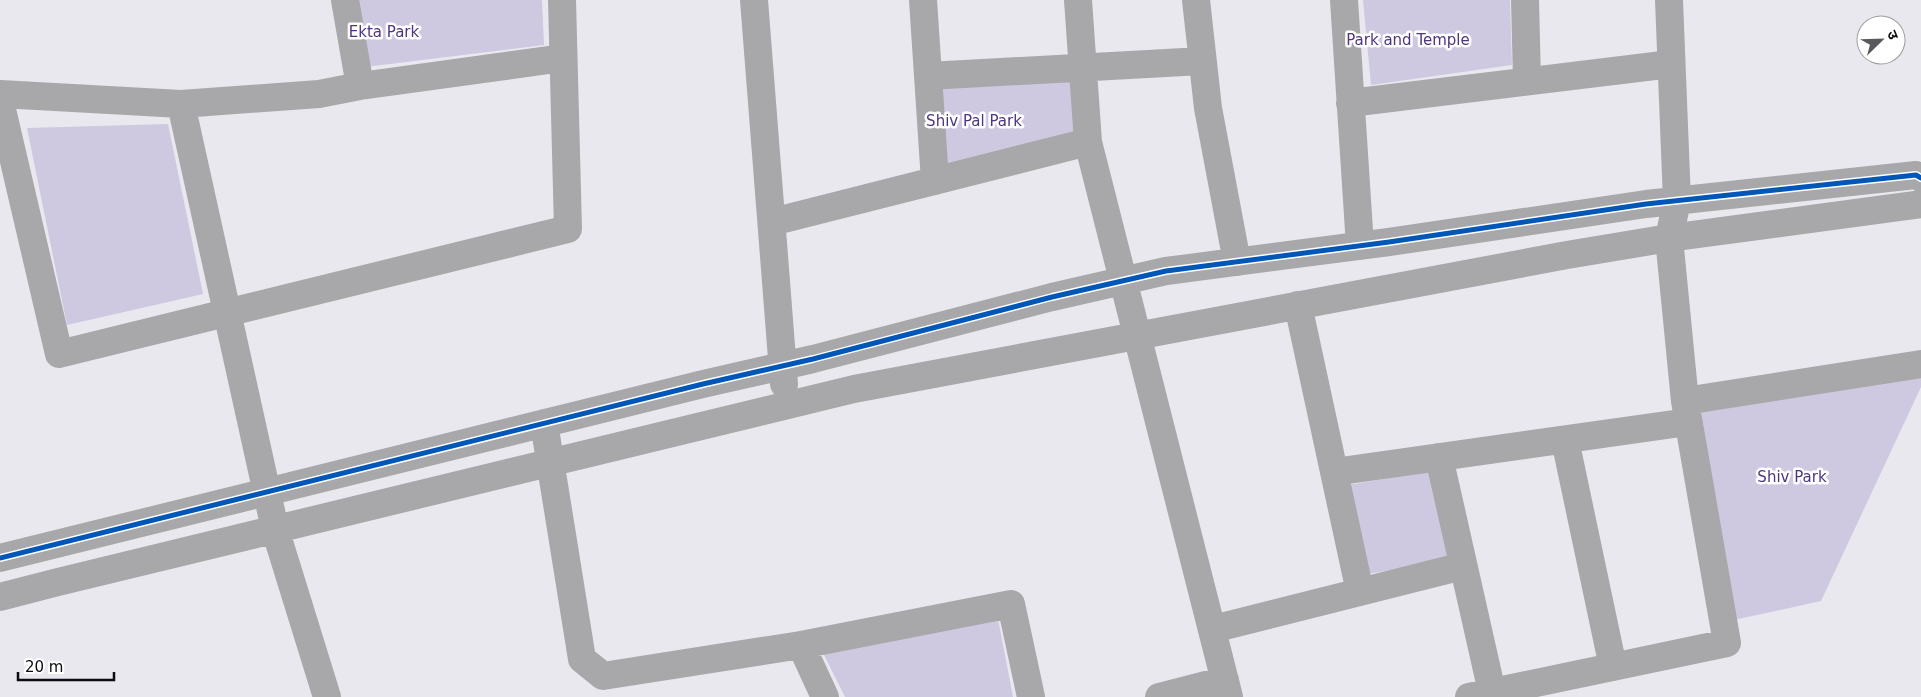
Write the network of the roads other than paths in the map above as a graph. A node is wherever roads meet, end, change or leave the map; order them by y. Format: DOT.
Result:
graph roads {
  1 [pos="345,0"];
  2 [pos="562,0"];
  3 [pos="754,0"];
  4 [pos="923,0"];
  5 [pos="1078,0"];
  6 [pos="1196,0"];
  7 [pos="1344,0"];
  8 [pos="1525,0"];
  9 [pos="1670,0"];
  10 [pos="563,58"];
  11 [pos="1202,61"];
  12 [pos="1671,64"];
  13 [pos="1084,68"];
  14 [pos="928,76"];
  15 [pos="1528,81"];
  16 [pos="360,86"];
  17 [pos="0,94"];
  18 [pos="0,101"];
  19 [pos="1350,102"];
  20 [pos="181,104"];
  21 [pos="1088,142"];
  22 [pos="1921,178"];
  23 [pos="934,181"];
  24 [pos="1678,201"];
  25 [pos="1921,204"];
  26 [pos="772,222"];
  27 [pos="1670,238"];
  28 [pos="1360,246"];
  29 [pos="1237,262"];
  30 [pos="1124,280"];
  31 [pos="1298,305"];
  32 [pos="226,312"];
  33 [pos="1139,336"];
  34 [pos="1921,364"];
  35 [pos="782,366"];
  36 [pos="787,405"];
  37 [pos="1686,411"];
  38 [pos="544,423"];
  39 [pos="1565,440"];
  40 [pos="1438,457"];
  41 [pos="550,463"];
  42 [pos="1334,472"];
  43 [pos="267,492"];
  44 [pos="275,529"];
  45 [pos="0,558"];
  46 [pos="1463,566"];
  47 [pos="1360,592"];
  48 [pos="0,597"];
  49 [pos="1213,629"];
  50 [pos="801,645"];
  51 [pos="1613,667"];
  52 [pos="1227,689"];
  53 [pos="1480,695"];
  54 [pos="327,697"];
  55 [pos="825,697"];
  56 [pos="1030,697"];
  57 [pos="1159,697"];
  1 -- 16 [label="street"];
  2 -- 10 [label="street"];
  3 -- 26 [label="street"];
  4 -- 14 [label="street"];
  5 -- 13 [label="street"];
  6 -- 11 [label="street"];
  7 -- 19 [label="street"];
  8 -- 15 [label="street"];
  9 -- 12 [label="street"];
  10 -- 16 [label="street"];
  10 -- 32 [label="street"];
  11 -- 13 [label="street"];
  11 -- 29 [label="street"];
  12 -- 15 [label="street"];
  12 -- 24 [label="street"];
  13 -- 14 [label="street"];
  13 -- 21 [label="street"];
  14 -- 23 [label="street"];
  15 -- 19 [label="street"];
  16 -- 20 [label="street"];
  17 -- 20 [label="street"];
  18 -- 32 [label="street"];
  19 -- 28 [label="street"];
  20 -- 32 [label="street"];
  21 -- 23 [label="street"];
  21 -- 30 [label="street"];
  22 -- 24 [label="street"];
  23 -- 26 [label="street"];
  24 -- 27 [label="street"];
  24 -- 28 [label="street"];
  25 -- 27 [label="street"];
  26 -- 35 [label="street"];
  27 -- 31 [label="street"];
  27 -- 37 [label="street"];
  28 -- 29 [label="street"];
  29 -- 30 [label="street"];
  30 -- 33 [label="street"];
  30 -- 35 [label="street"];
  31 -- 33 [label="street"];
  31 -- 42 [label="street"];
  32 -- 43 [label="street"];
  33 -- 36 [label="street"];
  33 -- 49 [label="street"];
  34 -- 37 [label="street"];
  35 -- 36 [label="street"];
  35 -- 38 [label="street"];
  36 -- 41 [label="street"];
  37 -- 39 [label="street"];
  37 -- 51 [label="street"];
  38 -- 41 [label="street"];
  38 -- 43 [label="street"];
  39 -- 40 [label="street"];
  39 -- 51 [label="street"];
  40 -- 42 [label="street"];
  40 -- 46 [label="street"];
  41 -- 44 [label="street"];
  41 -- 50 [label="street"];
  42 -- 47 [label="street"];
  43 -- 44 [label="street"];
  43 -- 45 [label="street"];
  44 -- 48 [label="street"];
  44 -- 54 [label="street"];
  46 -- 47 [label="street"];
  46 -- 53 [label="street"];
  47 -- 49 [label="street"];
  49 -- 52 [label="street"];
  50 -- 55 [label="street"];
  50 -- 56 [label="street"];
  51 -- 53 [label="street"];
  52 -- 57 [label="street"];
}
